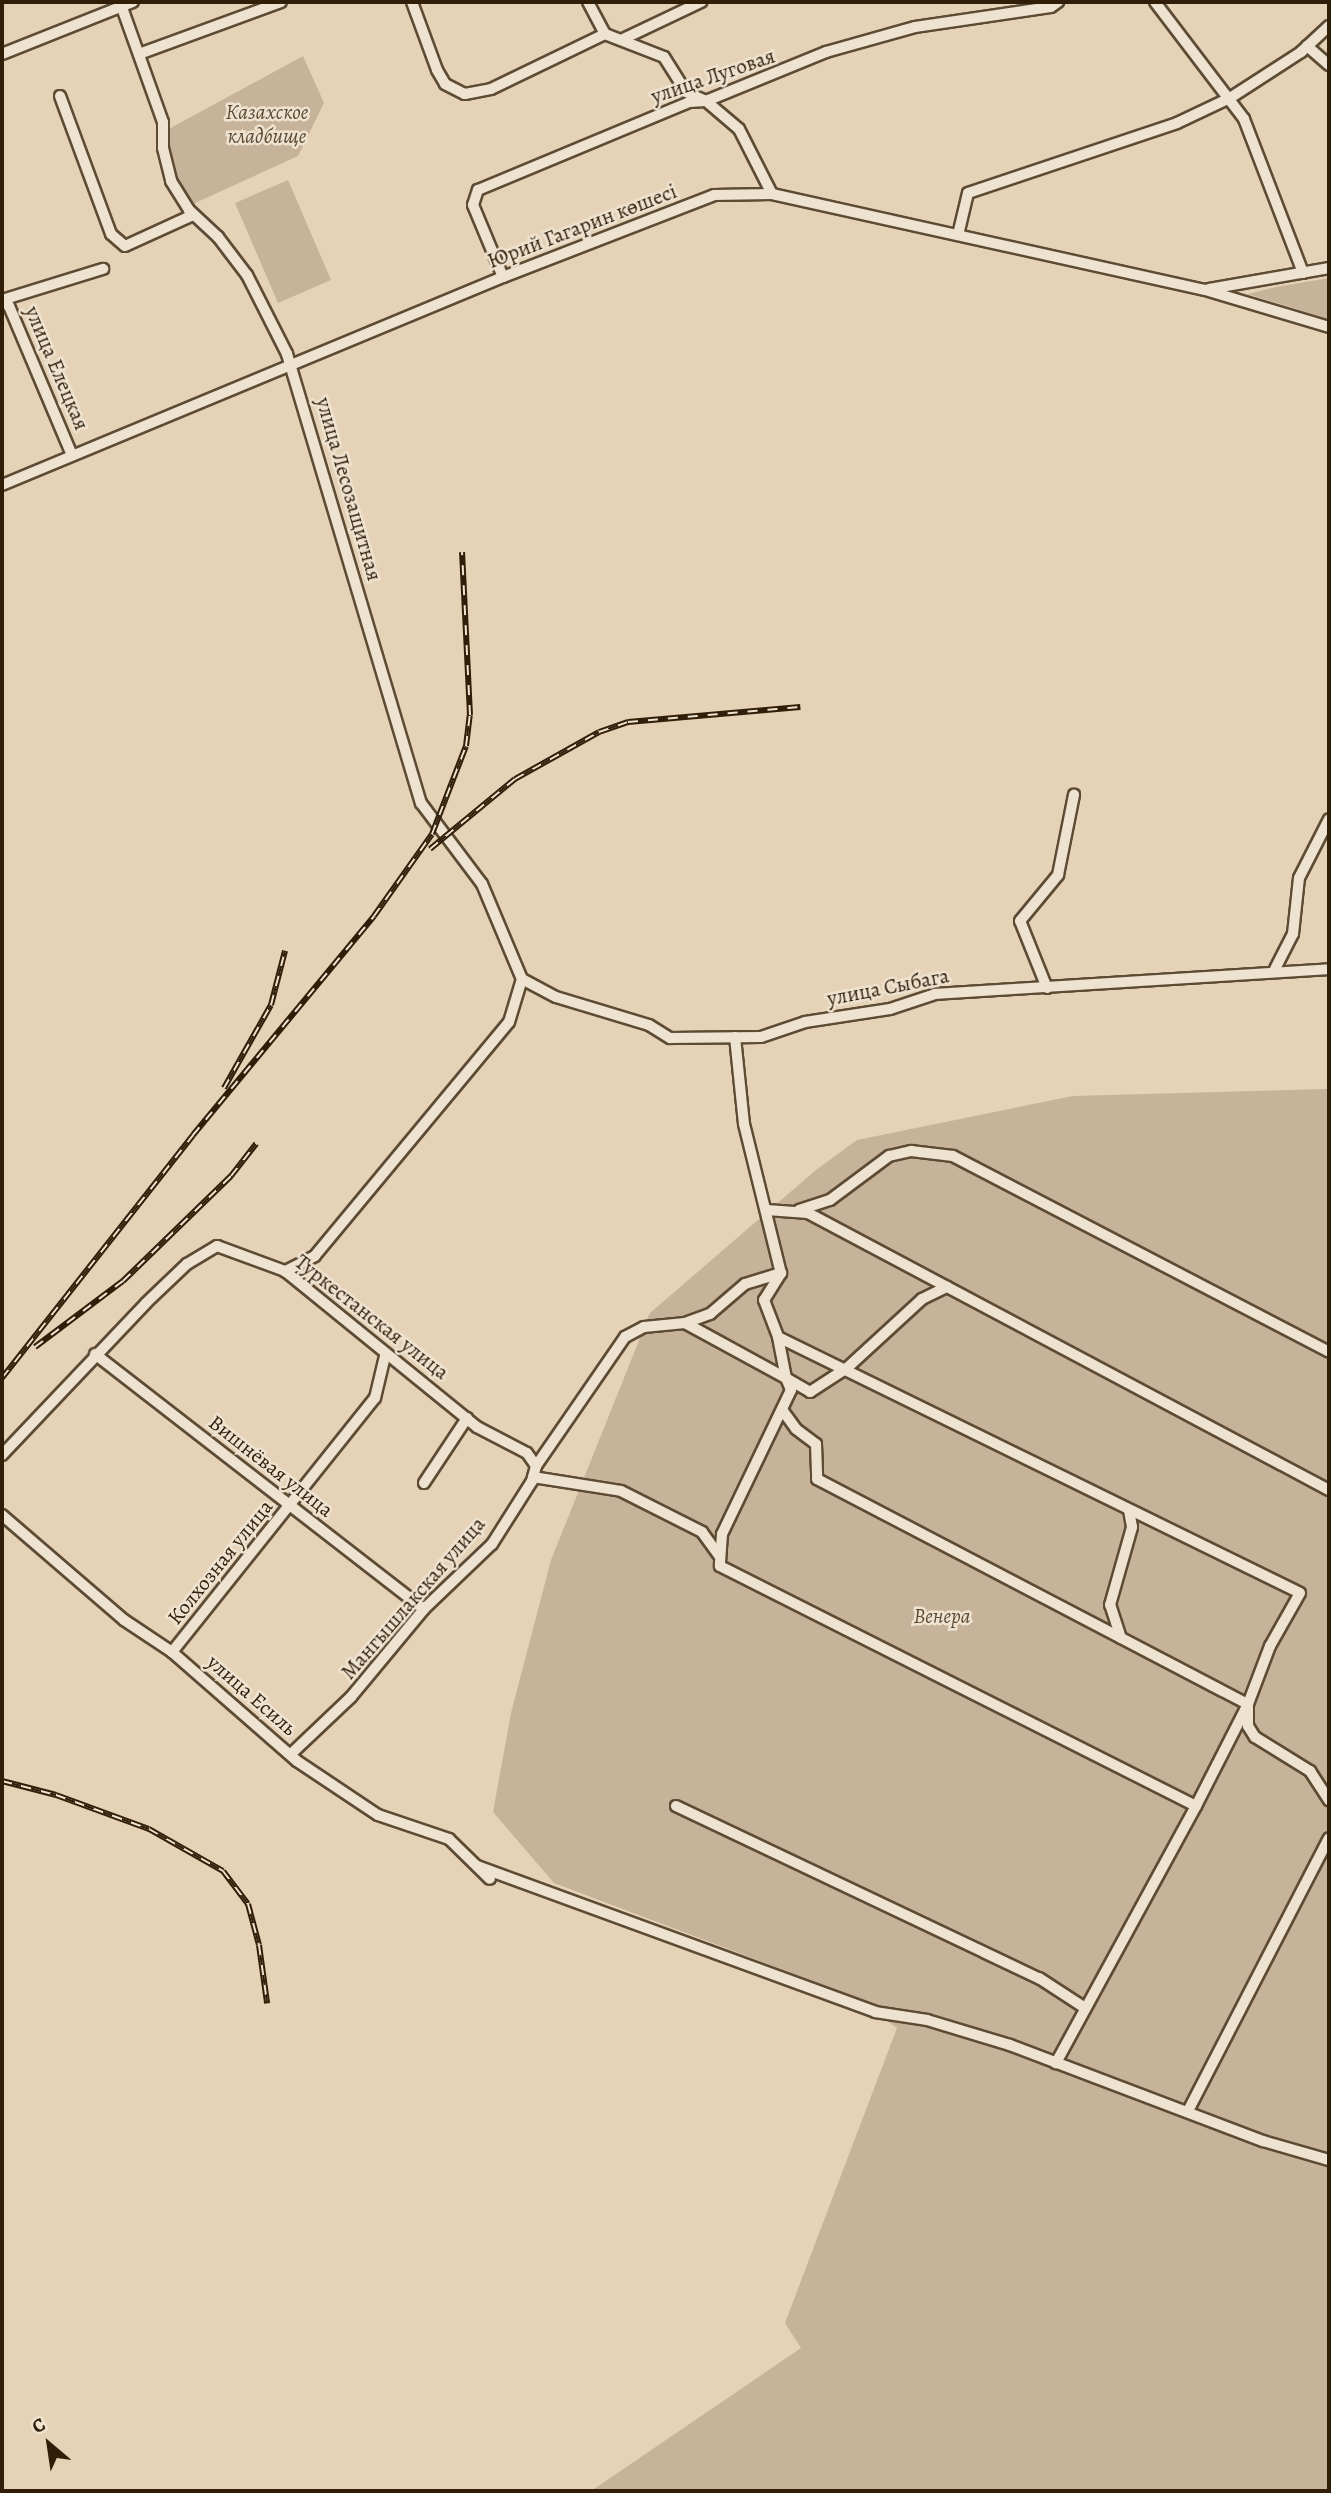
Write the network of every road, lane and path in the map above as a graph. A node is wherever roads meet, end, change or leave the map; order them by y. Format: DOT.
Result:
graph roads {
  1 [pos="133,2"];
  2 [pos="281,2"];
  3 [pos="412,2"];
  4 [pos="588,2"];
  5 [pos="701,2"];
  6 [pos="1058,2"];
  7 [pos="1155,2"];
  8 [pos="121,4"];
  9 [pos="1329,26"];
  10 [pos="606,34"];
  11 [pos="621,40"];
  12 [pos="1307,47"];
  13 [pos="2,54"];
  14 [pos="139,54"];
  15 [pos="1329,65"];
  16 [pos="60,96"];
  17 [pos="1230,98"];
  18 [pos="706,101"];
  19 [pos="772,194"];
  20 [pos="193,215"];
  21 [pos="958,235"];
  22 [pos="1329,268"];
  23 [pos="103,269"];
  24 [pos="1303,273"];
  25 [pos="503,277"];
  26 [pos="1205,290"];
  27 [pos="2,300"];
  28 [pos="1329,327"];
  29 [pos="291,367"];
  30 [pos="72,455"];
  31 [pos="2,485"];
  32 [pos="1074,795"];
  33 [pos="1329,818"];
  34 [pos="1329,969"];
  35 [pos="1275,970"];
  36 [pos="522,979"];
  37 [pos="1047,988"];
  38 [pos="735,1037"];
  39 [pos="767,1210"];
  40 [pos="792,1212"];
  41 [pos="285,1271"];
  42 [pos="781,1273"];
  43 [pos="947,1287"];
  44 [pos="685,1323"];
  45 [pos="778,1337"];
  46 [pos="1329,1352"];
  47 [pos="95,1354"];
  48 [pos="385,1356"];
  49 [pos="847,1368"];
  50 [pos="786,1378"];
  51 [pos="783,1410"];
  52 [pos="467,1418"];
  53 [pos="2,1455"];
  54 [pos="536,1466"];
  55 [pos="533,1477"];
  56 [pos="424,1483"];
  57 [pos="1329,1490"];
  58 [pos="291,1505"];
  59 [pos="1129,1510"];
  60 [pos="2,1515"];
  61 [pos="719,1555"];
  62 [pos="424,1609"];
  63 [pos="1121,1638"];
  64 [pos="172,1652"];
  65 [pos="1248,1703"];
  66 [pos="291,1754"];
  67 [pos="1329,1800"];
  68 [pos="676,1806"];
  69 [pos="1196,1806"];
  70 [pos="1329,1838"];
  71 [pos="477,1866"];
  72 [pos="489,1879"];
  73 [pos="1085,2008"];
  74 [pos="1056,2063"];
  75 [pos="1188,2111"];
  76 [pos="1329,2160"];
  1 -- 8 [label="street"];
  2 -- 14 [label="street"];
  3 -- 10 [label="street"];
  4 -- 10 [label="street"];
  5 -- 11 [label="street"];
  6 -- 18 [label="street, улица Луговая"];
  7 -- 17 [label="street"];
  8 -- 13 [label="street"];
  8 -- 14 [label="street, улица Лесозащитная"];
  9 -- 12 [label="street"];
  10 -- 11 [label="street"];
  11 -- 18 [label="street"];
  12 -- 15 [label="street"];
  12 -- 17 [label="street"];
  14 -- 20 [label="street, улица Лесозащитная"];
  16 -- 20 [label="street"];
  17 -- 21 [label="street"];
  17 -- 24 [label="street"];
  18 -- 19 [label="street"];
  18 -- 25 [label="street, улица Луговая"];
  19 -- 21 [label="street, Юрий Гагарин көшесі"];
  19 -- 25 [label="street, Юрий Гагарин көшесі"];
  20 -- 29 [label="street, улица Лесозащитная"];
  21 -- 26 [label="street, Юрий Гагарин көшесі"];
  22 -- 24 [label="street, Юрий Гагарин көшесі"];
  23 -- 27 [label="street"];
  24 -- 26 [label="street, Юрий Гагарин көшесі"];
  25 -- 29 [label="street, Юрий Гагарин көшесі"];
  26 -- 28 [label="street, Юрий Гагарин көшесі"];
  27 -- 30 [label="street, улица Елецкая"];
  29 -- 30 [label="street, Юрий Гагарин көшесі"];
  29 -- 36 [label="street, улица Лесозащитная"];
  30 -- 31 [label="street, Юрий Гагарин көшесі"];
  32 -- 37 [label="street"];
  33 -- 35 [label="street"];
  34 -- 35 [label="street, улица Сыбага"];
  35 -- 37 [label="street, улица Сыбага"];
  36 -- 38 [label="street, улица Сыбага"];
  36 -- 41 [label="street"];
  37 -- 38 [label="street, улица Сыбага"];
  38 -- 39 [label="street"];
  39 -- 40 [label="street"];
  39 -- 42 [label="street"];
  40 -- 43 [label="street"];
  40 -- 46 [label="street"];
  41 -- 47 [label="street, Туркестанская улица"];
  41 -- 48 [label="street, Туркестанская улица"];
  42 -- 44 [label="street"];
  42 -- 45 [label="street"];
  43 -- 49 [label="street"];
  43 -- 57 [label="street"];
  44 -- 50 [label="street"];
  44 -- 54 [label="street, Мангышлакская улица"];
  45 -- 49 [label="street"];
  45 -- 50 [label="street"];
  47 -- 53 [label="street"];
  47 -- 58 [label="street, Вишнёвая улица"];
  48 -- 52 [label="street, Туркестанская улица"];
  48 -- 58 [label="street, Колхозная улица"];
  49 -- 50 [label="street"];
  49 -- 59 [label="street"];
  50 -- 51 [label="street"];
  51 -- 61 [label="street"];
  51 -- 63 [label="street"];
  52 -- 54 [label="street, Туркестанская улица"];
  52 -- 56 [label="street"];
  54 -- 55 [label="street, Мангышлакская улица"];
  55 -- 61 [label="street"];
  55 -- 62 [label="street, Мангышлакская улица"];
  58 -- 62 [label="street, Вишнёвая улица"];
  58 -- 64 [label="street, Колхозная улица"];
  59 -- 63 [label="street"];
  59 -- 65 [label="street"];
  60 -- 64 [label="street, улица Есиль"];
  61 -- 69 [label="street"];
  62 -- 66 [label="street, Мангышлакская улица"];
  63 -- 65 [label="street"];
  64 -- 66 [label="street, улица Есиль"];
  65 -- 67 [label="street"];
  65 -- 69 [label="street"];
  66 -- 71 [label="street, улица Есиль"];
  68 -- 73 [label="street"];
  69 -- 73 [label="street"];
  70 -- 75 [label="street"];
  71 -- 72 [label="street, улица Есиль"];
  71 -- 74 [label="street"];
  73 -- 74 [label="street"];
  74 -- 75 [label="street"];
  75 -- 76 [label="street"];
}
